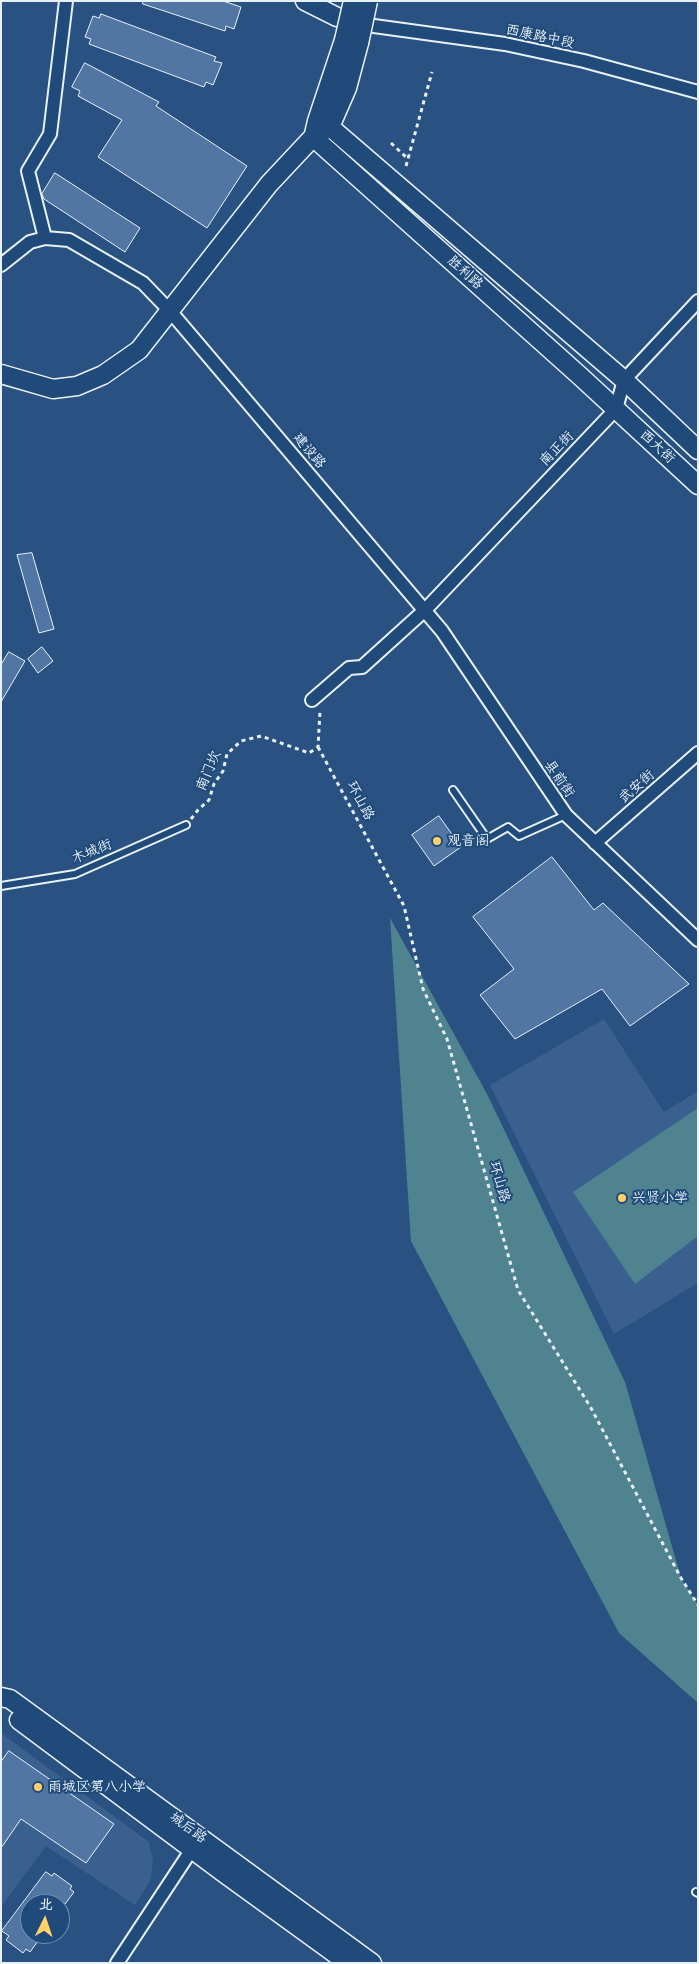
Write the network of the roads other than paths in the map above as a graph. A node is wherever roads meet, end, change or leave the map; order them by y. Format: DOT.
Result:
graph roads {
  1 [pos="66,1"];
  2 [pos="305,1"];
  3 [pos="353,1"];
  4 [pos="368,1"];
  5 [pos="337,17"];
  6 [pos="351,41"];
  7 [pos="698,92"];
  8 [pos="320,128"];
  9 [pos="45,238"];
  10 [pos="1,265"];
  11 [pos="698,301"];
  12 [pos="170,311"];
  13 [pos="1,374"];
  14 [pos="624,380"];
  15 [pos="616,409"];
  16 [pos="698,450"];
  17 [pos="698,485"];
  18 [pos="425,610"];
  19 [pos="316,704"];
  20 [pos="698,753"];
  21 [pos="453,790"];
  22 [pos="566,815"];
  23 [pos="186,825"];
  24 [pos="595,843"];
  25 [pos="1,886"];
  26 [pos="698,940"];
  27 [pos="1,1697"];
  28 [pos="1,1707"];
  29 [pos="197,1843"];
  30 [pos="117,1963"];
  31 [pos="348,1963"];
  32 [pos="372,1963"];
  1 -- 9 [label="street"];
  2 -- 5 [label="main road"];
  3 -- 6 [label="main road, bridge"];
  4 -- 6 [label="main road, bridge"];
  5 -- 7 [label="street, 西康路中段"];
  6 -- 8 [label="main road"];
  8 -- 12 [label="main road"];
  8 -- 14 [label="main road, 胜利路"];
  8 -- 15 [label="main road, 胜利路"];
  9 -- 10 [label="street"];
  9 -- 12 [label="street, 建设路"];
  11 -- 14 [label="street, 南正街"];
  12 -- 13 [label="main road"];
  12 -- 18 [label="street, 建设路"];
  14 -- 15 [label="street, 南正街"];
  14 -- 16 [label="main road, 西大街"];
  15 -- 17 [label="main road, 西大街"];
  15 -- 18 [label="street, 南正街"];
  18 -- 19 [label="street, 南正街"];
  18 -- 22 [label="street, 县前街"];
  20 -- 24 [label="street, 武安街"];
  21 -- 22 [label="lane"];
  22 -- 24 [label="street, 县前街"];
  23 -- 25 [label="lane, 木城街"];
  24 -- 26 [label="street, 县前街"];
  27 -- 29 [label="main road, 城后路"];
  28 -- 29 [label="main road, 城后路"];
  29 -- 30 [label="street"];
  29 -- 31 [label="main road, 城后路"];
  29 -- 32 [label="main road, 城后路"];
}
